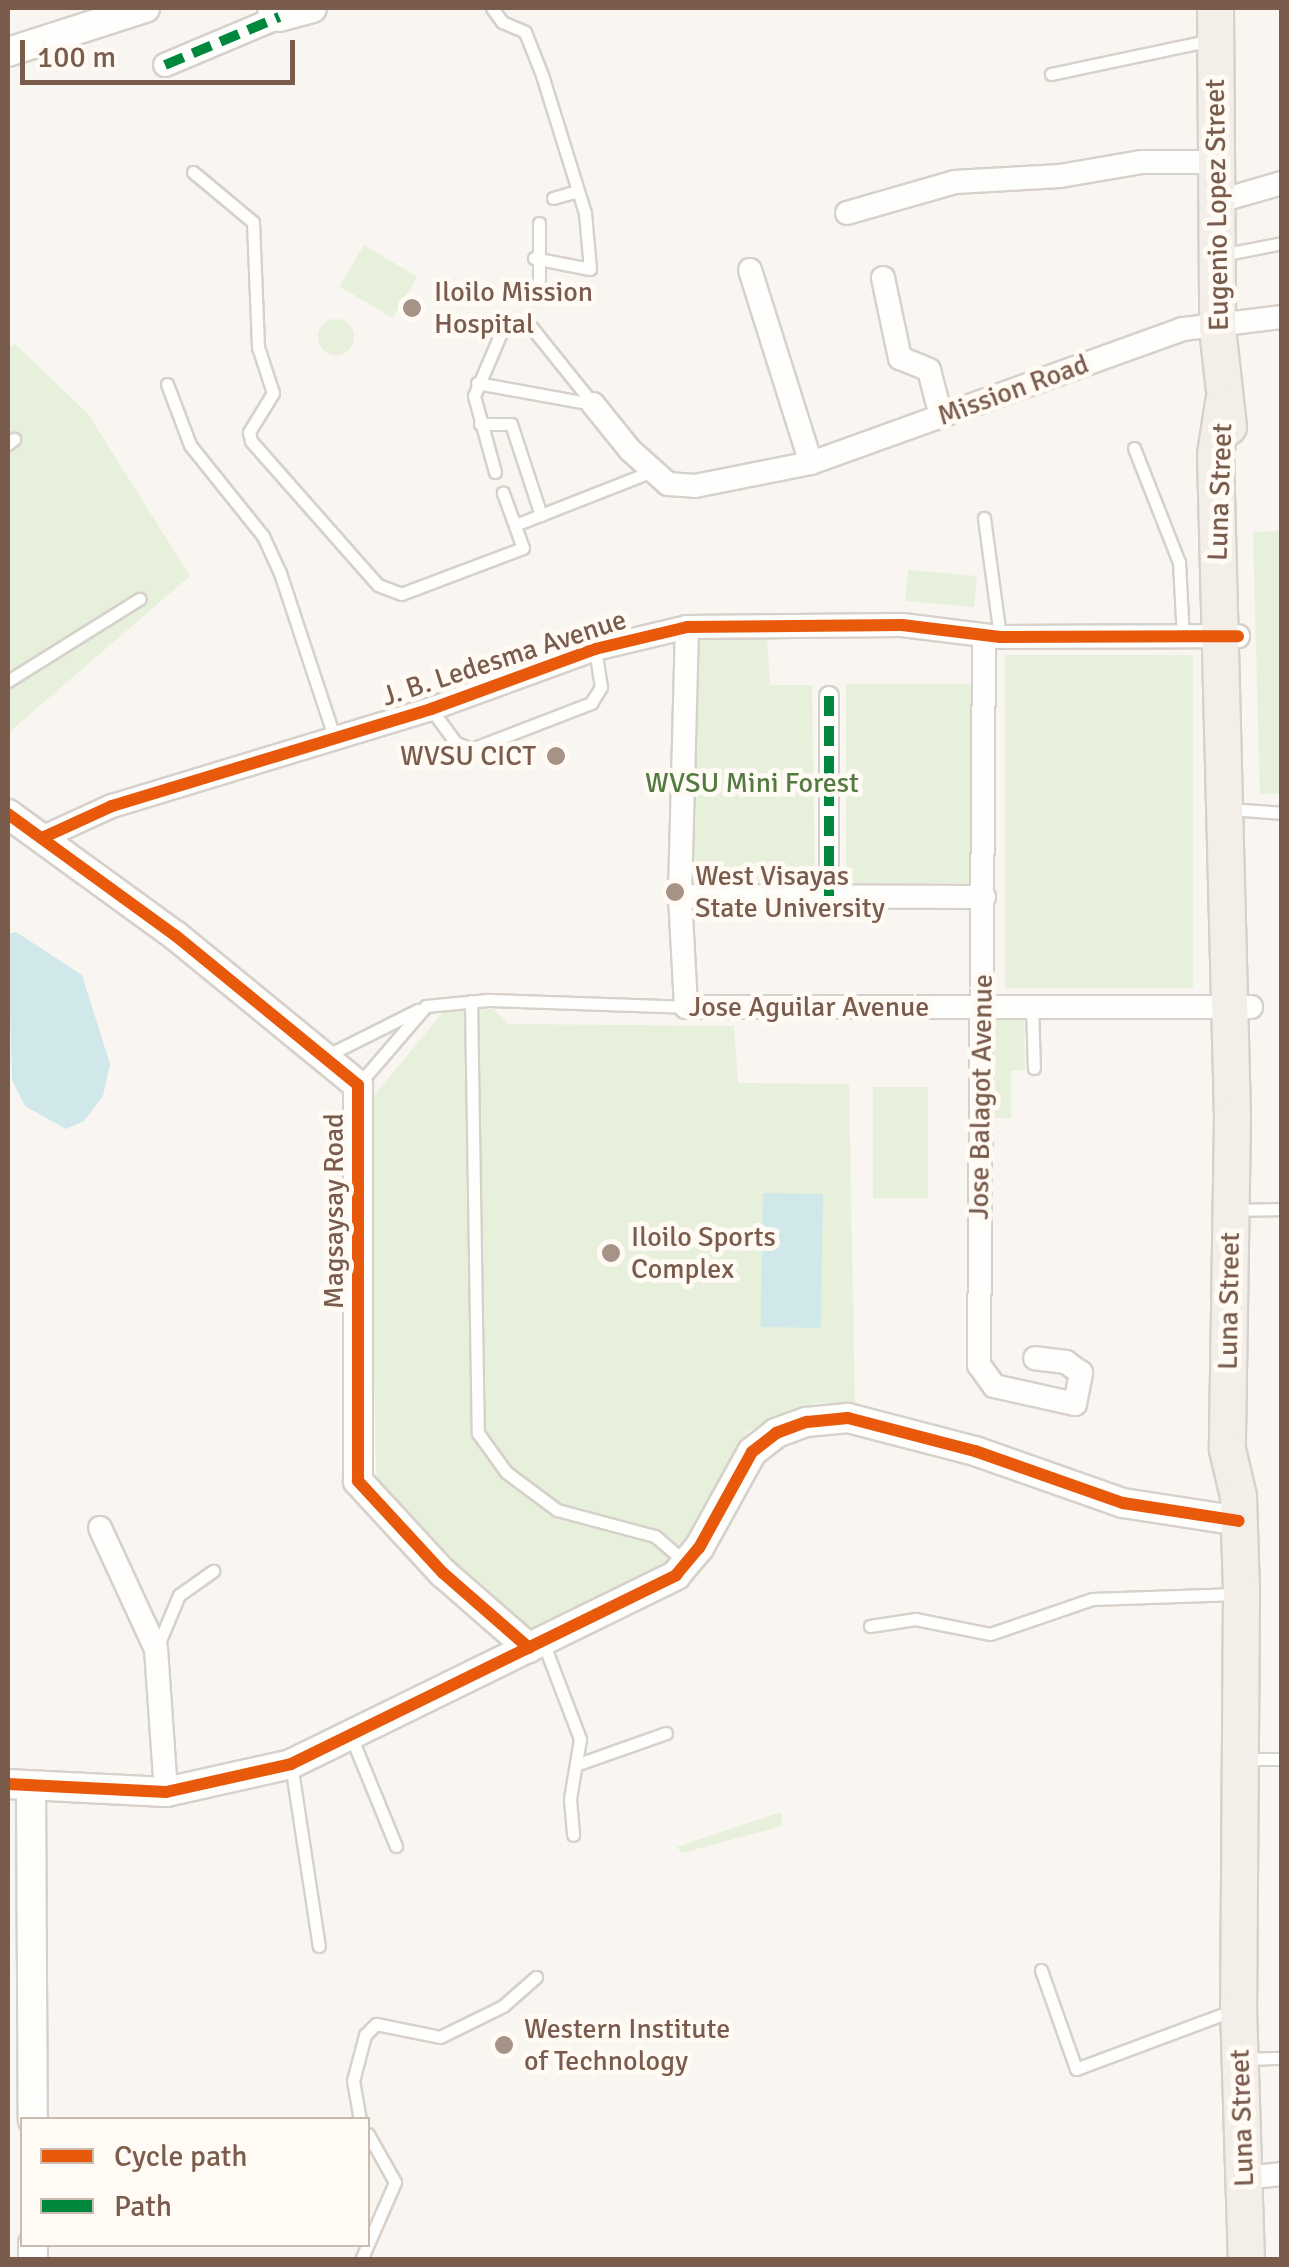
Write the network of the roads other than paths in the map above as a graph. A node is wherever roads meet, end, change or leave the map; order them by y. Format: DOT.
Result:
graph roads {
  1 [pos="145,8"];
  2 [pos="312,8"];
  3 [pos="492,8"];
  4 [pos="276,12"];
  5 [pos="1219,17"];
  6 [pos="8,52"];
  7 [pos="165,65"];
  8 [pos="1051,74"];
  9 [pos="1217,162"];
  10 [pos="193,172"];
  11 [pos="1282,183"];
  12 [pos="577,191"];
  13 [pos="1282,194"];
  14 [pos="554,198"];
  15 [pos="1216,207"];
  16 [pos="847,213"];
  17 [pos="538,222"];
  18 [pos="1282,243"];
  19 [pos="1217,256"];
  20 [pos="534,258"];
  21 [pos="750,270"];
  22 [pos="883,278"];
  23 [pos="539,280"];
  24 [pos="1282,317"];
  25 [pos="1217,328"];
  26 [pos="476,383"];
  27 [pos="168,384"];
  28 [pos="1223,402"];
  29 [pos="593,404"];
  30 [pos="941,416"];
  31 [pos="480,424"];
  32 [pos="1134,448"];
  33 [pos="812,462"];
  34 [pos="653,471"];
  35 [pos="495,472"];
  36 [pos="503,493"];
  37 [pos="541,515"];
  38 [pos="984,518"];
  39 [pos="515,525"];
  40 [pos="139,598"];
  41 [pos="687,627"];
  42 [pos="992,636"];
  43 [pos="1228,637"];
  44 [pos="1183,639"];
  45 [pos="595,649"];
  46 [pos="8,681"];
  47 [pos="829,696"];
  48 [pos="432,709"];
  49 [pos="335,738"];
  50 [pos="1234,809"];
  51 [pos="1282,812"];
  52 [pos="8,814"];
  53 [pos="42,838"];
  54 [pos="680,896"];
  55 [pos="830,896"];
  56 [pos="984,897"];
  57 [pos="470,1000"];
  58 [pos="426,1006"];
  59 [pos="980,1006"];
  60 [pos="1032,1006"];
  61 [pos="686,1007"];
  62 [pos="1239,1007"];
  63 [pos="328,1055"];
  64 [pos="1034,1068"];
  65 [pos="358,1085"];
  66 [pos="1254,1210"];
  67 [pos="1035,1358"];
  68 [pos="1238,1509"];
  69 [pos="100,1528"];
  70 [pos="688,1564"];
  71 [pos="213,1571"];
  72 [pos="1241,1594"];
  73 [pos="870,1626"];
  74 [pos="536,1645"];
  75 [pos="156,1649"];
  76 [pos="666,1733"];
  77 [pos="350,1734"];
  78 [pos="1239,1759"];
  79 [pos="1282,1760"];
  80 [pos="580,1763"];
  81 [pos="291,1764"];
  82 [pos="19,1785"];
  83 [pos="166,1792"];
  84 [pos="573,1835"];
  85 [pos="396,1846"];
  86 [pos="319,1946"];
  87 [pos="1041,1970"];
  88 [pos="536,1977"];
  89 [pos="1238,2007"];
  90 [pos="1282,2058"];
  91 [pos="1240,2059"];
  92 [pos="33,2117"];
  93 [pos="359,2117"];
  94 [pos="370,2138"];
  95 [pos="1282,2174"];
  96 [pos="1244,2178"];
  97 [pos="370,2240"];
  98 [pos="1246,2260"];
  1 -- 6 [label="street"];
  2 -- 4 [label="street"];
  3 -- 12 [label="lane"];
  4 -- 7 [label="street"];
  5 -- 8 [label="lane"];
  5 -- 9 [label="main road, Eugenio Lopez Street"];
  9 -- 15 [label="main road, Eugenio Lopez Street"];
  9 -- 16 [label="street"];
  10 -- 39 [label="lane"];
  11 -- 15 [label="street"];
  12 -- 14 [label="lane"];
  12 -- 20 [label="lane"];
  13 -- 15 [label="lane"];
  15 -- 19 [label="main road, Eugenio Lopez Street"];
  17 -- 20 [label="lane"];
  18 -- 19 [label="lane"];
  19 -- 25 [label="main road, Eugenio Lopez Street"];
  20 -- 23 [label="lane"];
  21 -- 33 [label="street"];
  22 -- 30 [label="street"];
  24 -- 25 [label="street, Mission Road"];
  25 -- 28 [label="main road, Eugenio Lopez Street"];
  25 -- 30 [label="street, Mission Road"];
  26 -- 29 [label="lane"];
  26 -- 29 [label="lane"];
  26 -- 31 [label="lane"];
  27 -- 49 [label="lane"];
  28 -- 43 [label="main road, Luna Street"];
  29 -- 34 [label="street"];
  30 -- 33 [label="street, Mission Road"];
  31 -- 35 [label="lane"];
  31 -- 37 [label="lane"];
  32 -- 44 [label="lane"];
  33 -- 34 [label="street, Mission Road"];
  34 -- 37 [label="lane"];
  36 -- 39 [label="lane"];
  37 -- 39 [label="lane"];
  38 -- 42 [label="lane"];
  40 -- 46 [label="lane"];
  41 -- 42 [label="street, J. B. Ledesma Avenue"];
  41 -- 45 [label="street, J. B. Ledesma Avenue"];
  41 -- 54 [label="street"];
  42 -- 44 [label="street, J. B. Ledesma Avenue"];
  42 -- 56 [label="street, Jose Balagot Avenue"];
  43 -- 44 [label="street, J. B. Ledesma Avenue"];
  43 -- 50 [label="main road, Luna Street"];
  45 -- 48 [label="street, J. B. Ledesma Avenue"];
  45 -- 48 [label="lane"];
  47 -- 55 [label="street"];
  48 -- 49 [label="street, J. B. Ledesma Avenue"];
  49 -- 53 [label="street, J. B. Ledesma Avenue"];
  50 -- 51 [label="lane"];
  50 -- 62 [label="main road, Luna Street"];
  52 -- 53 [label="street, Magsaysay Road"];
  53 -- 63 [label="street, Magsaysay Road"];
  54 -- 55 [label="street"];
  54 -- 61 [label="street"];
  55 -- 56 [label="street"];
  56 -- 59 [label="street, Jose Balagot Avenue"];
  57 -- 58 [label="lane, Jose Aguilar Avenue"];
  57 -- 61 [label="lane, Jose Aguilar Avenue"];
  57 -- 70 [label="lane"];
  58 -- 63 [label="lane, Jose Aguilar Avenue"];
  58 -- 65 [label="lane"];
  59 -- 60 [label="street, Jose Aguilar Avenue"];
  59 -- 61 [label="street, Jose Aguilar Avenue"];
  59 -- 67 [label="street, Jose Balagot Avenue"];
  60 -- 62 [label="street, Jose Aguilar Avenue"];
  60 -- 64 [label="lane"];
  62 -- 66 [label="main road, Luna Street"];
  63 -- 65 [label="street, Magsaysay Road"];
  65 -- 74 [label="street, Magsaysay Road"];
  66 -- 68 [label="main road, Luna Street"];
  68 -- 70 [label="street"];
  68 -- 72 [label="main road, Luna Street"];
  69 -- 75 [label="street"];
  70 -- 74 [label="street"];
  71 -- 75 [label="lane"];
  72 -- 73 [label="lane"];
  72 -- 78 [label="main road, Luna Street"];
  74 -- 77 [label="street"];
  74 -- 80 [label="lane"];
  75 -- 83 [label="street"];
  76 -- 80 [label="lane"];
  77 -- 81 [label="street"];
  77 -- 85 [label="lane"];
  78 -- 79 [label="lane"];
  78 -- 89 [label="main road, Luna Street"];
  80 -- 84 [label="lane"];
  81 -- 83 [label="street"];
  81 -- 86 [label="lane"];
  82 -- 83 [label="street"];
  82 -- 92 [label="street"];
  87 -- 89 [label="lane"];
  88 -- 93 [label="lane"];
  89 -- 91 [label="main road, Luna Street"];
  90 -- 91 [label="lane"];
  91 -- 96 [label="main road, Luna Street"];
  94 -- 97 [label="lane"];
  95 -- 96 [label="street"];
  96 -- 98 [label="main road, Luna Street"];
}
